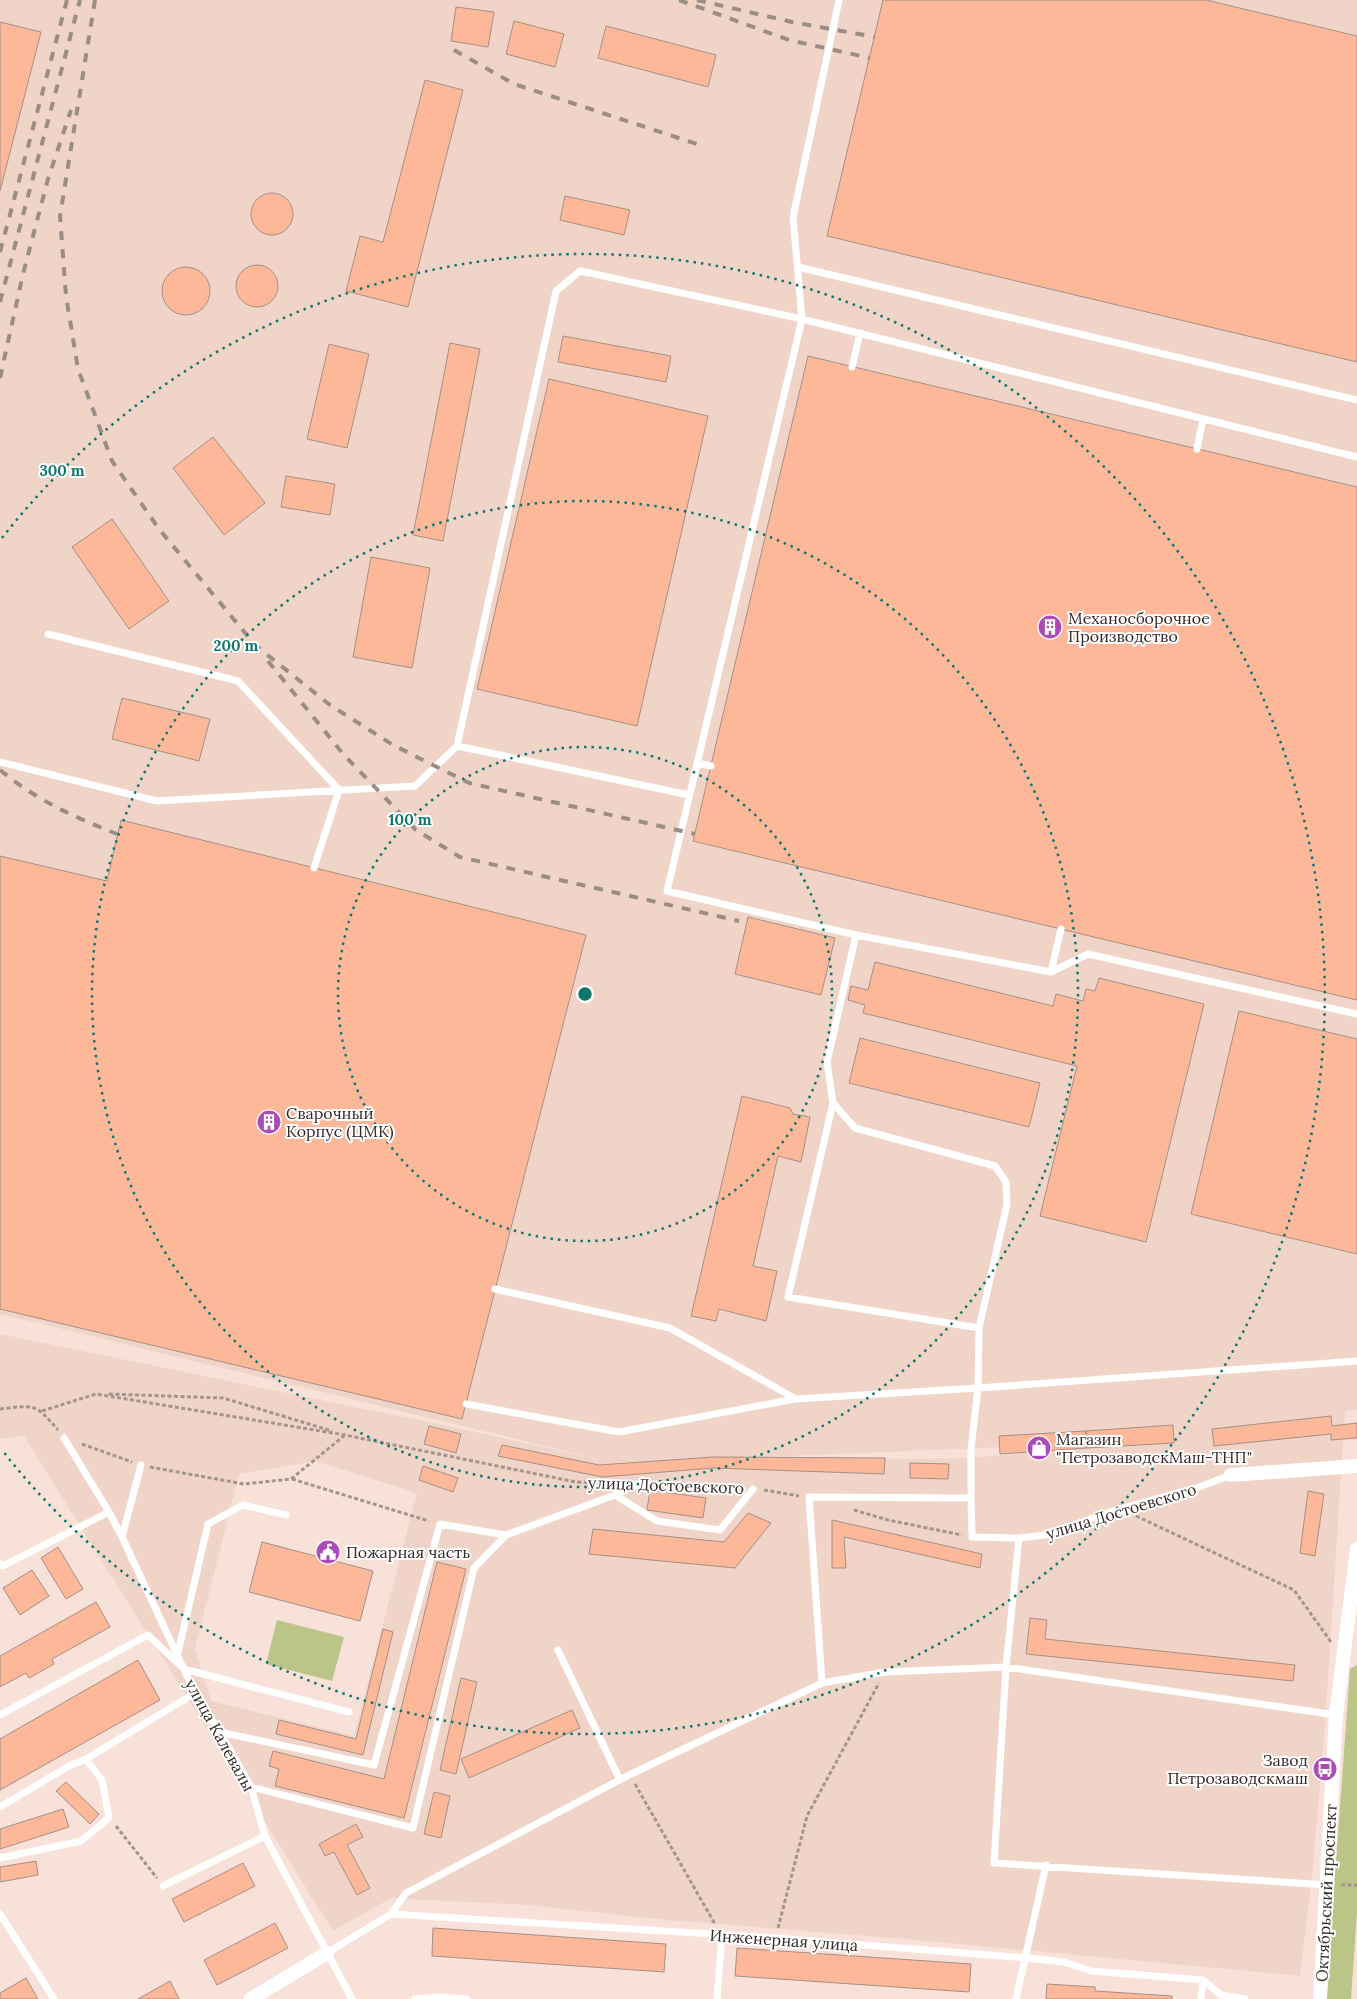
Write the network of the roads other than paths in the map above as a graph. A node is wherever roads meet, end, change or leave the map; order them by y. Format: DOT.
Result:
graph roads {
  1 [pos="838,0"];
  2 [pos="798,268"];
  3 [pos="802,318"];
  4 [pos="860,333"];
  5 [pos="852,367"];
  6 [pos="1357,400"];
  7 [pos="1204,419"];
  8 [pos="1197,449"];
  9 [pos="1357,457"];
  10 [pos="48,634"];
  11 [pos="458,746"];
  12 [pos="0,762"];
  13 [pos="697,763"];
  14 [pos="711,766"];
  15 [pos="339,790"];
  16 [pos="689,795"];
  17 [pos="314,868"];
  18 [pos="1061,929"];
  19 [pos="856,935"];
  20 [pos="1051,972"];
  21 [pos="1357,1014"];
  22 [pos="834,1103"];
  23 [pos="495,1289"];
  24 [pos="979,1328"];
  25 [pos="1357,1361"];
  26 [pos="978,1388"];
  27 [pos="796,1399"];
  28 [pos="466,1404"];
  29 [pos="64,1438"];
  30 [pos="141,1465"];
  31 [pos="1357,1466"];
  32 [pos="1231,1475"];
  33 [pos="637,1484"];
  34 [pos="754,1489"];
  35 [pos="615,1495"];
  36 [pos="971,1498"];
  37 [pos="109,1512"];
  38 [pos="286,1515"];
  39 [pos="506,1535"];
  40 [pos="122,1537"];
  41 [pos="1019,1538"];
  42 [pos="1357,1549"];
  43 [pos="1,1567"];
  44 [pos="558,1650"];
  45 [pos="1357,1653"];
  46 [pos="178,1654"];
  47 [pos="1343,1659"];
  48 [pos="1006,1667"];
  49 [pos="184,1669"];
  50 [pos="822,1683"];
  51 [pos="195,1693"];
  52 [pos="349,1712"];
  53 [pos="1336,1715"];
  54 [pos="0,1716"];
  55 [pos="220,1732"];
  56 [pos="86,1759"];
  57 [pos="620,1780"];
  58 [pos="251,1787"];
  59 [pos="0,1807"];
  60 [pos="265,1836"];
  61 [pos="0,1858"];
  62 [pos="1046,1865"];
  63 [pos="1328,1885"];
  64 [pos="163,1886"];
  65 [pos="0,1914"];
  66 [pos="391,1914"];
  67 [pos="722,1935"];
  68 [pos="327,1953"];
  69 [pos="1027,1958"];
  70 [pos="1203,1980"];
  71 [pos="54,1999"];
  72 [pos="251,1999"];
  73 [pos="352,1999"];
  74 [pos="415,1999"];
  75 [pos="467,1999"];
  76 [pos="717,1999"];
  77 [pos="1016,1999"];
  78 [pos="1201,1999"];
  79 [pos="1245,1999"];
  80 [pos="1320,1999"];
  1 -- 2 [label="lane"];
  2 -- 3 [label="lane"];
  2 -- 6 [label="lane"];
  3 -- 4 [label="lane"];
  3 -- 11 [label="lane"];
  3 -- 13 [label="lane"];
  4 -- 5 [label="lane"];
  4 -- 7 [label="lane"];
  7 -- 8 [label="lane"];
  7 -- 9 [label="lane"];
  10 -- 15 [label="lane"];
  11 -- 15 [label="lane"];
  11 -- 16 [label="lane"];
  12 -- 15 [label="lane"];
  13 -- 14 [label="lane"];
  13 -- 16 [label="lane"];
  15 -- 17 [label="lane"];
  16 -- 19 [label="lane"];
  18 -- 20 [label="lane"];
  19 -- 20 [label="lane"];
  19 -- 22 [label="lane"];
  20 -- 21 [label="lane"];
  22 -- 24 [label="lane"];
  22 -- 24 [label="lane"];
  23 -- 27 [label="lane"];
  24 -- 26 [label="lane"];
  25 -- 26 [label="lane"];
  26 -- 27 [label="lane"];
  26 -- 36 [label="lane"];
  27 -- 28 [label="lane"];
  29 -- 37 [label="lane, улица Калевалы"];
  30 -- 40 [label="lane"];
  31 -- 32 [label="street, улица Достоевского"];
  32 -- 41 [label="lane, улица Достоевского"];
  33 -- 35 [label="lane"];
  34 -- 35 [label="lane"];
  35 -- 39 [label="lane"];
  36 -- 41 [label="lane, улица Достоевского"];
  36 -- 50 [label="lane"];
  37 -- 40 [label="lane, улица Калевалы"];
  37 -- 43 [label="lane"];
  38 -- 46 [label="lane"];
  39 -- 55 [label="lane"];
  39 -- 58 [label="lane"];
  40 -- 46 [label="lane, улица Калевалы"];
  41 -- 48 [label="lane"];
  42 -- 47 [label="street, Октябрьский проспект"];
  44 -- 57 [label="lane"];
  45 -- 47 [label="street"];
  46 -- 49 [label="lane, улица Калевалы"];
  47 -- 53 [label="street, Октябрьский проспект"];
  48 -- 50 [label="lane"];
  48 -- 53 [label="lane"];
  48 -- 62 [label="lane"];
  49 -- 51 [label="lane, улица Калевалы"];
  49 -- 52 [label="lane"];
  49 -- 54 [label="lane"];
  50 -- 57 [label="lane"];
  51 -- 55 [label="lane, улица Калевалы"];
  51 -- 56 [label="lane"];
  53 -- 63 [label="street, Октябрьский проспект"];
  55 -- 58 [label="lane, улица Калевалы"];
  56 -- 59 [label="lane"];
  56 -- 61 [label="lane"];
  57 -- 66 [label="lane"];
  58 -- 60 [label="lane, улица Калевалы"];
  60 -- 64 [label="lane"];
  60 -- 68 [label="lane, улица Калевалы"];
  62 -- 63 [label="lane"];
  62 -- 69 [label="lane"];
  63 -- 80 [label="street, Октябрьский проспект"];
  65 -- 71 [label="lane"];
  66 -- 67 [label="lane, Инженерная улица"];
  66 -- 68 [label="lane"];
  67 -- 69 [label="lane, Инженерная улица"];
  67 -- 76 [label="lane"];
  68 -- 72 [label="street"];
  68 -- 73 [label="lane, улица Калевалы"];
  69 -- 70 [label="lane, Инженерная улица"];
  69 -- 77 [label="lane"];
  70 -- 78 [label="lane"];
  70 -- 79 [label="lane"];
  74 -- 75 [label="lane"];
}
